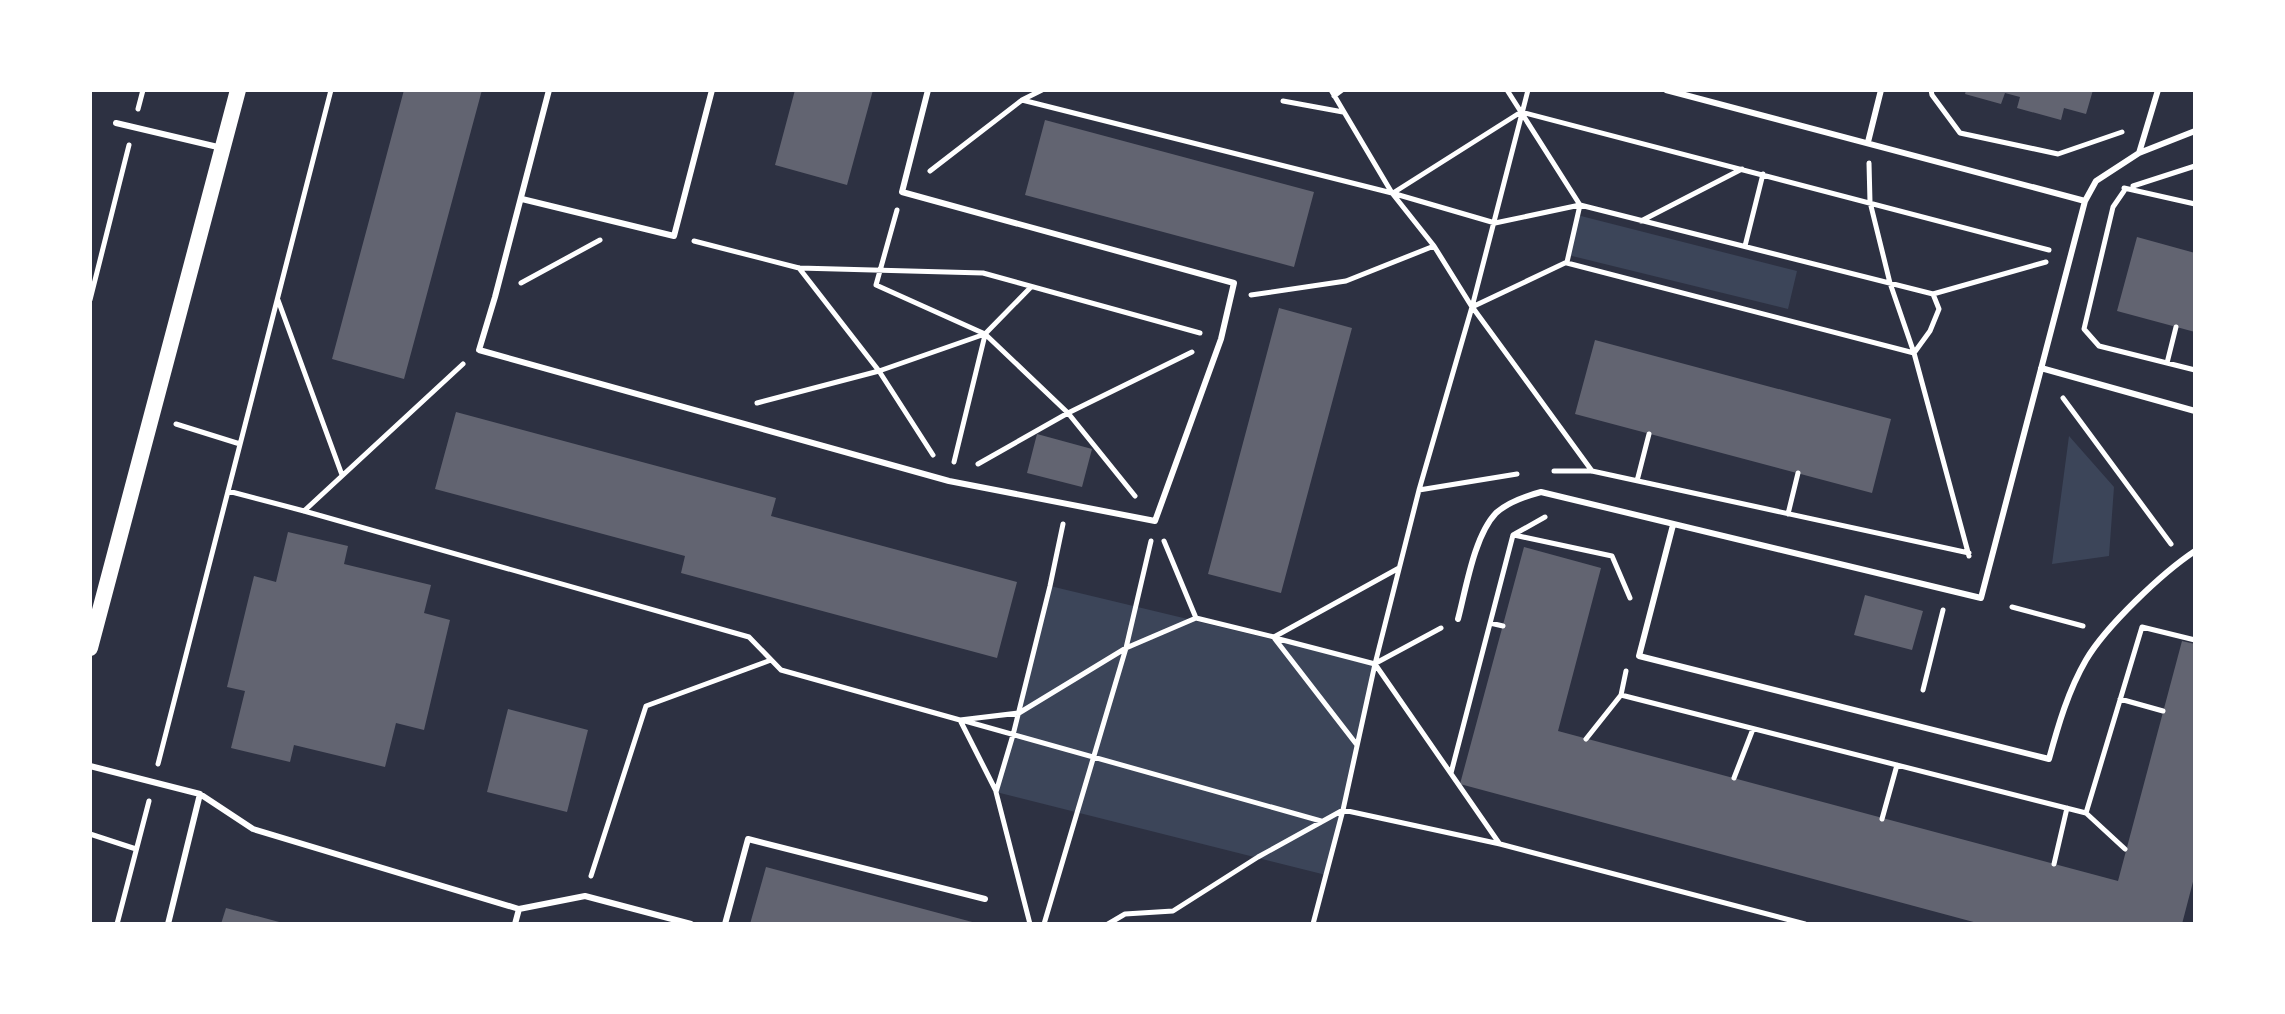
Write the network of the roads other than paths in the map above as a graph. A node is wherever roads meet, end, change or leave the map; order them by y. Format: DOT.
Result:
graph roads {
  1 [pos="238,90"];
  2 [pos="549,90"];
  3 [pos="712,90"];
  4 [pos="928,90"];
  5 [pos="1666,90"];
  6 [pos="1881,90"];
  7 [pos="2158,90"];
  8 [pos="116,123"];
  9 [pos="2195,131"];
  10 [pos="1868,142"];
  11 [pos="222,148"];
  12 [pos="2139,153"];
  13 [pos="522,199"];
  14 [pos="2085,201"];
  15 [pos="2041,368"];
  16 [pos="2195,411"];
  17 [pos="1673,525"];
  18 [pos="2195,551"];
  19 [pos="1458,619"];
  20 [pos="90,648"];
  21 [pos="90,766"];
  22 [pos="200,794"];
  23 [pos="985,899"];
  24 [pos="519,909"];
  25 [pos="168,924"];
  26 [pos="515,924"];
  27 [pos="691,924"];
  28 [pos="725,924"];
  1 -- 11 [label="main road"];
  2 -- 13 [label="lane"];
  3 -- 13 [label="lane"];
  4 -- 13 [label="lane"];
  5 -- 10 [label="lane"];
  6 -- 10 [label="lane"];
  7 -- 12 [label="lane"];
  8 -- 11 [label="lane"];
  9 -- 12 [label="lane"];
  10 -- 14 [label="lane"];
  11 -- 20 [label="main road"];
  12 -- 14 [label="lane"];
  14 -- 15 [label="lane"];
  15 -- 16 [label="lane"];
  15 -- 17 [label="lane"];
  17 -- 18 [label="lane"];
  17 -- 19 [label="lane"];
  21 -- 22 [label="lane"];
  22 -- 24 [label="lane"];
  22 -- 25 [label="lane"];
  23 -- 28 [label="lane"];
  24 -- 26 [label="lane"];
  24 -- 27 [label="lane"];
}
